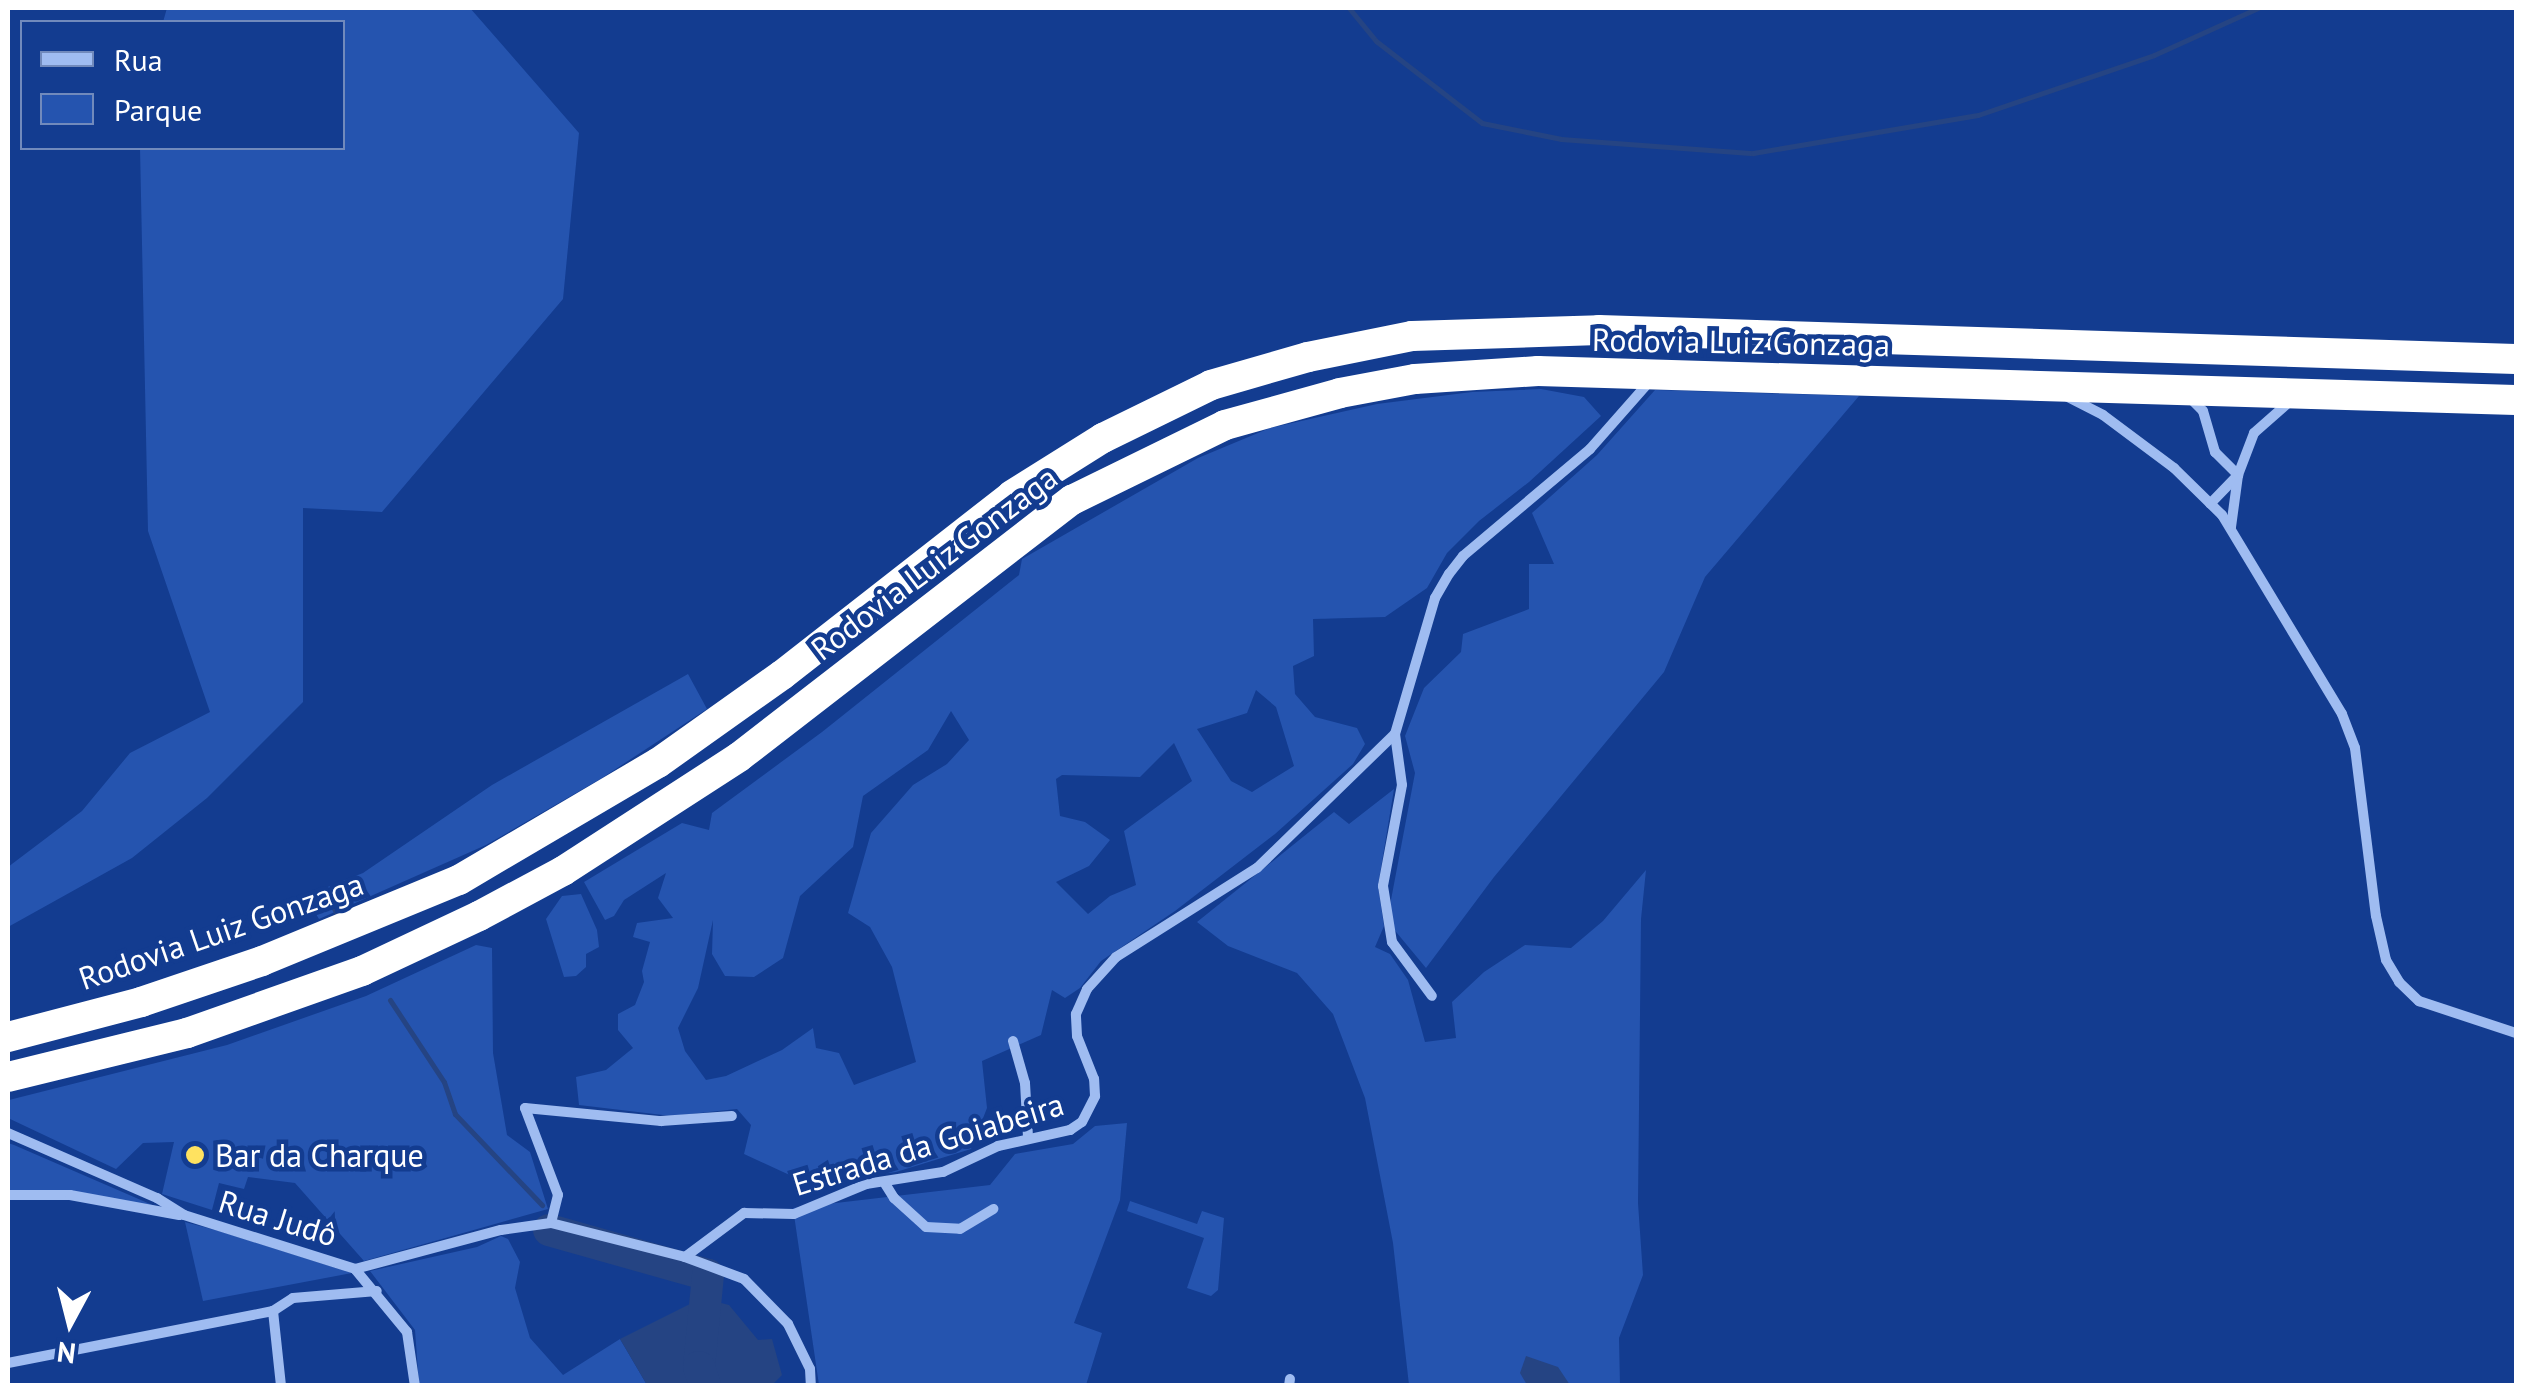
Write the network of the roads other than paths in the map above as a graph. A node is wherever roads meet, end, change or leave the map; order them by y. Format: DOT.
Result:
graph roads {
  1 [pos="2516,359"];
  2 [pos="1652,377"];
  3 [pos="2049,387"];
  4 [pos="2181,390"];
  5 [pos="2314,393"];
  6 [pos="2516,400"];
  7 [pos="2238,474"];
  8 [pos="2210,504"];
  9 [pos="2231,528"];
  10 [pos="1395,734"];
  11 [pos="1432,996"];
  12 [pos="2516,1033"];
  13 [pos="8,1037"];
  14 [pos="1013,1042"];
  15 [pos="8,1077"];
  16 [pos="732,1116"];
  17 [pos="8,1133"];
  18 [pos="1028,1137"];
  19 [pos="884,1182"];
  20 [pos="8,1195"];
  21 [pos="993,1209"];
  22 [pos="184,1215"];
  23 [pos="552,1222"];
  24 [pos="685,1257"];
  25 [pos="355,1269"];
  26 [pos="377,1291"];
  27 [pos="273,1311"];
  28 [pos="8,1363"];
  29 [pos="281,1386"];
  30 [pos="415,1386"];
  31 [pos="811,1386"];
  1 -- 13 [label="highway, Rodovia Luiz Gonzaga"];
  2 -- 3 [label="highway, Rodovia Luiz Gonzaga"];
  2 -- 10 [label="street, Estrada da Goiabeira"];
  2 -- 15 [label="highway, Rodovia Luiz Gonzaga"];
  3 -- 4 [label="highway, Rodovia Luiz Gonzaga"];
  3 -- 8 [label="street"];
  4 -- 5 [label="highway, Rodovia Luiz Gonzaga"];
  4 -- 7 [label="street"];
  5 -- 6 [label="highway, Rodovia Luiz Gonzaga"];
  5 -- 7 [label="street"];
  7 -- 8 [label="street"];
  7 -- 9 [label="street"];
  8 -- 9 [label="street"];
  9 -- 12 [label="street"];
  10 -- 11 [label="street"];
  10 -- 18 [label="street, Estrada da Goiabeira"];
  14 -- 18 [label="street"];
  16 -- 23 [label="street"];
  17 -- 22 [label="street, Rua Judô"];
  18 -- 19 [label="street, Estrada da Goiabeira"];
  19 -- 21 [label="street"];
  19 -- 24 [label="street, Estrada da Goiabeira"];
  20 -- 22 [label="street"];
  22 -- 25 [label="street, Rua Judô"];
  23 -- 24 [label="street"];
  23 -- 25 [label="street"];
  24 -- 31 [label="street"];
  25 -- 26 [label="street, Rua Judô"];
  26 -- 27 [label="street"];
  26 -- 30 [label="street, Rua Judô"];
  27 -- 28 [label="street"];
  27 -- 29 [label="street"];
}
